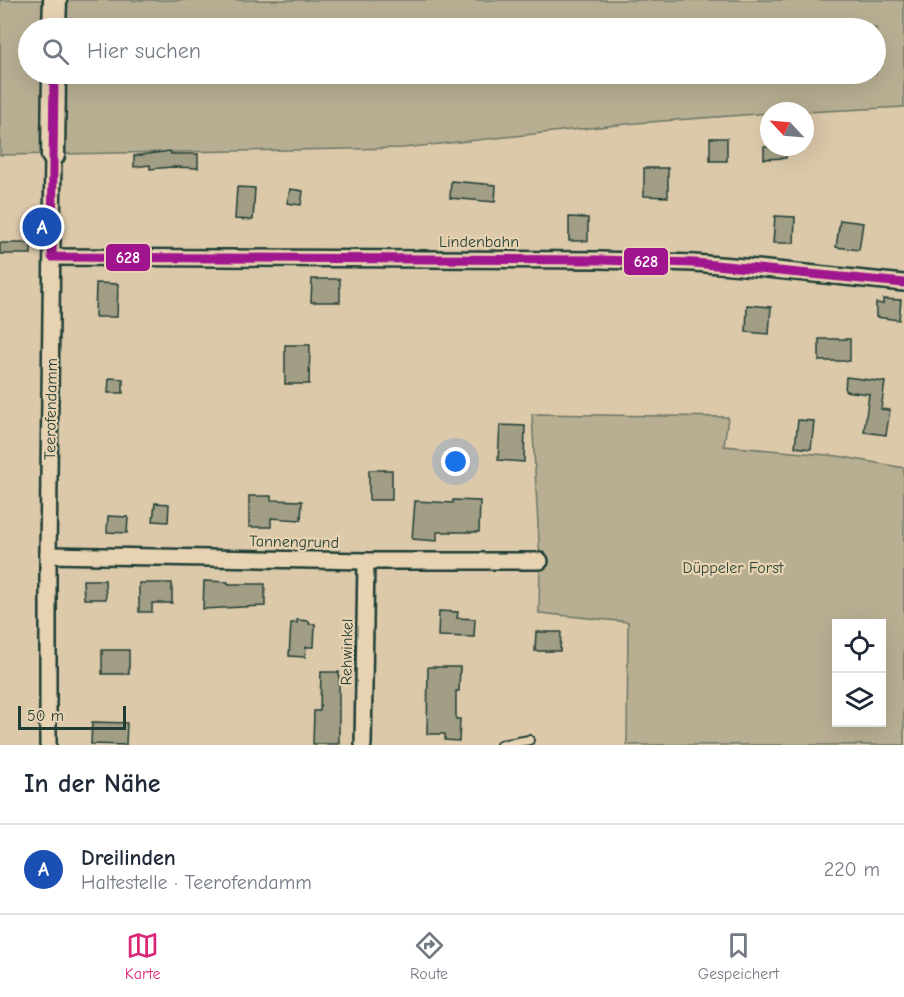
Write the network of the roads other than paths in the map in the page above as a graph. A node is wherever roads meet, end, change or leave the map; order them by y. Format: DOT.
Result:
graph roads {
  1 [pos="55,0"];
  2 [pos="54,18"];
  3 [pos="54,84"];
  4 [pos="53,154"];
  5 [pos="52,257"];
  6 [pos="904,283"];
  7 [pos="48,555"];
  8 [pos="366,561"];
  9 [pos="540,561"];
  10 [pos="529,740"];
  11 [pos="48,745"];
  12 [pos="363,745"];
  13 [pos="501,745"];
  1 -- 2 [label="street"];
  3 -- 4 [label="street, Teerofendamm"];
  4 -- 5 [label="street, Teerofendamm"];
  5 -- 6 [label="street, Lindenbahn"];
  5 -- 7 [label="street, Teerofendamm"];
  7 -- 8 [label="street, Tannengrund"];
  7 -- 11 [label="street, Teerofendamm"];
  8 -- 9 [label="street, Tannengrund"];
  8 -- 12 [label="street, Rehwinkel"];
  10 -- 13 [label="lane"];
}
